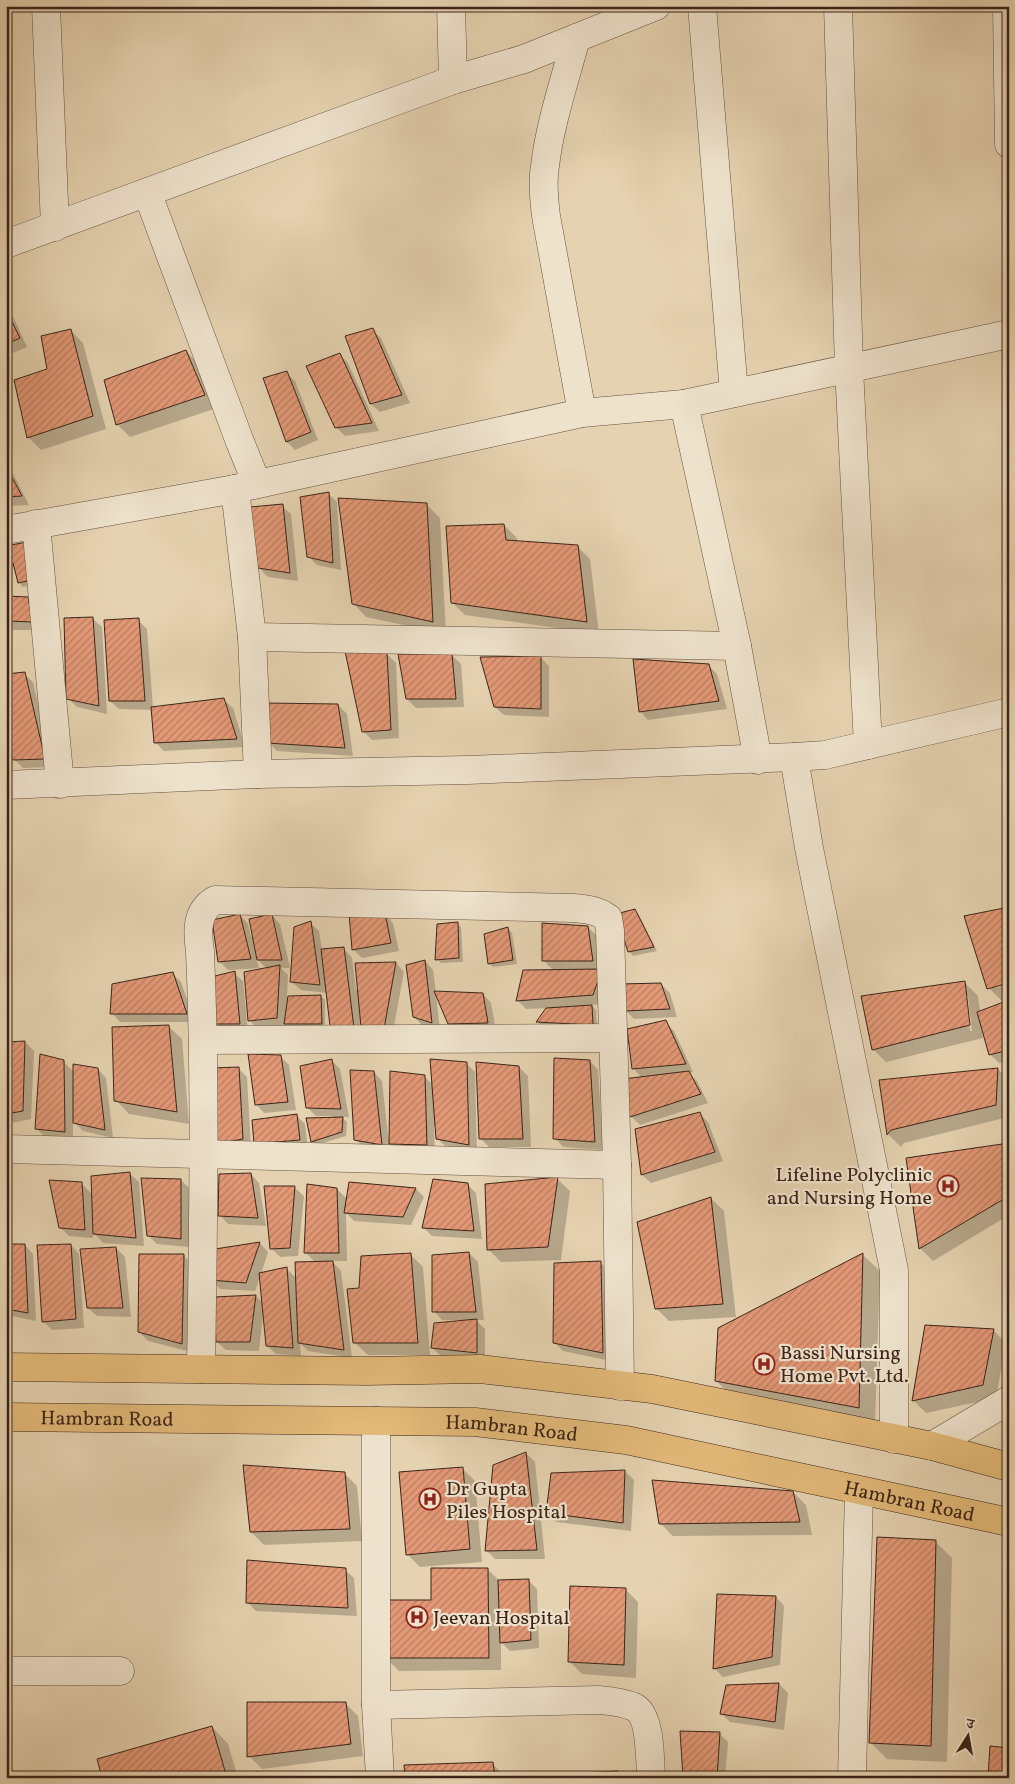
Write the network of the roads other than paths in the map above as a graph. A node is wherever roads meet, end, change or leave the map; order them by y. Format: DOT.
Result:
graph roads {
  1 [pos="46,6"];
  2 [pos="451,6"];
  3 [pos="656,6"];
  4 [pos="702,6"];
  5 [pos="838,6"];
  6 [pos="1007,6"];
  7 [pos="576,38"];
  8 [pos="453,80"];
  9 [pos="1009,144"];
  10 [pos="147,192"];
  11 [pos="55,227"];
  12 [pos="6,244"];
  13 [pos="1009,334"];
  14 [pos="849,368"];
  15 [pos="734,393"];
  16 [pos="684,404"];
  17 [pos="582,412"];
  18 [pos="246,487"];
  19 [pos="36,524"];
  20 [pos="6,530"];
  21 [pos="252,638"];
  22 [pos="737,646"];
  23 [pos="1009,712"];
  24 [pos="868,745"];
  25 [pos="758,760"];
  26 [pos="796,769"];
  27 [pos="258,774"];
  28 [pos="60,784"];
  29 [pos="6,785"];
  30 [pos="613,1038"];
  31 [pos="203,1040"];
  32 [pos="6,1149"];
  33 [pos="204,1154"];
  34 [pos="617,1164"];
  35 [pos="6,1366"];
  36 [pos="201,1369"];
  37 [pos="620,1386"];
  38 [pos="1009,1400"];
  39 [pos="6,1417"];
  40 [pos="376,1421"];
  41 [pos="894,1439"];
  42 [pos="932,1446"];
  43 [pos="1009,1467"];
  44 [pos="860,1491"];
  45 [pos="1009,1522"];
  46 [pos="6,1670"];
  47 [pos="120,1671"];
  48 [pos="376,1704"];
  49 [pos="380,1778"];
  50 [pos="651,1778"];
  51 [pos="852,1778"];
  1 -- 11 [label="street"];
  2 -- 8 [label="street"];
  3 -- 7 [label="street"];
  4 -- 15 [label="street"];
  5 -- 14 [label="street"];
  6 -- 9 [label="street"];
  7 -- 8 [label="street"];
  7 -- 17 [label="street"];
  8 -- 10 [label="street"];
  10 -- 11 [label="street"];
  10 -- 18 [label="street"];
  11 -- 12 [label="street"];
  13 -- 14 [label="street"];
  14 -- 15 [label="street"];
  14 -- 24 [label="street"];
  15 -- 16 [label="street"];
  16 -- 17 [label="street"];
  16 -- 22 [label="street"];
  17 -- 18 [label="street"];
  18 -- 19 [label="street"];
  18 -- 21 [label="street"];
  19 -- 20 [label="street"];
  19 -- 28 [label="street"];
  21 -- 22 [label="street"];
  21 -- 27 [label="street"];
  22 -- 25 [label="street"];
  23 -- 24 [label="street"];
  24 -- 26 [label="street"];
  25 -- 26 [label="street"];
  25 -- 27 [label="street"];
  26 -- 41 [label="street"];
  27 -- 28 [label="street"];
  28 -- 29 [label="street"];
  30 -- 31 [label="street"];
  30 -- 31 [label="street"];
  30 -- 34 [label="street"];
  31 -- 33 [label="street"];
  32 -- 33 [label="street"];
  33 -- 34 [label="street"];
  33 -- 36 [label="street"];
  34 -- 37 [label="street"];
  35 -- 36 [label="main road"];
  36 -- 37 [label="main road"];
  37 -- 41 [label="main road"];
  38 -- 42 [label="street"];
  39 -- 40 [label="main road, Hambran Road"];
  40 -- 44 [label="main road, Hambran Road"];
  40 -- 48 [label="street"];
  41 -- 42 [label="main road"];
  42 -- 43 [label="main road"];
  44 -- 45 [label="main road, Hambran Road"];
  44 -- 51 [label="street"];
  46 -- 47 [label="street"];
  48 -- 49 [label="street"];
  48 -- 50 [label="street"];
}
